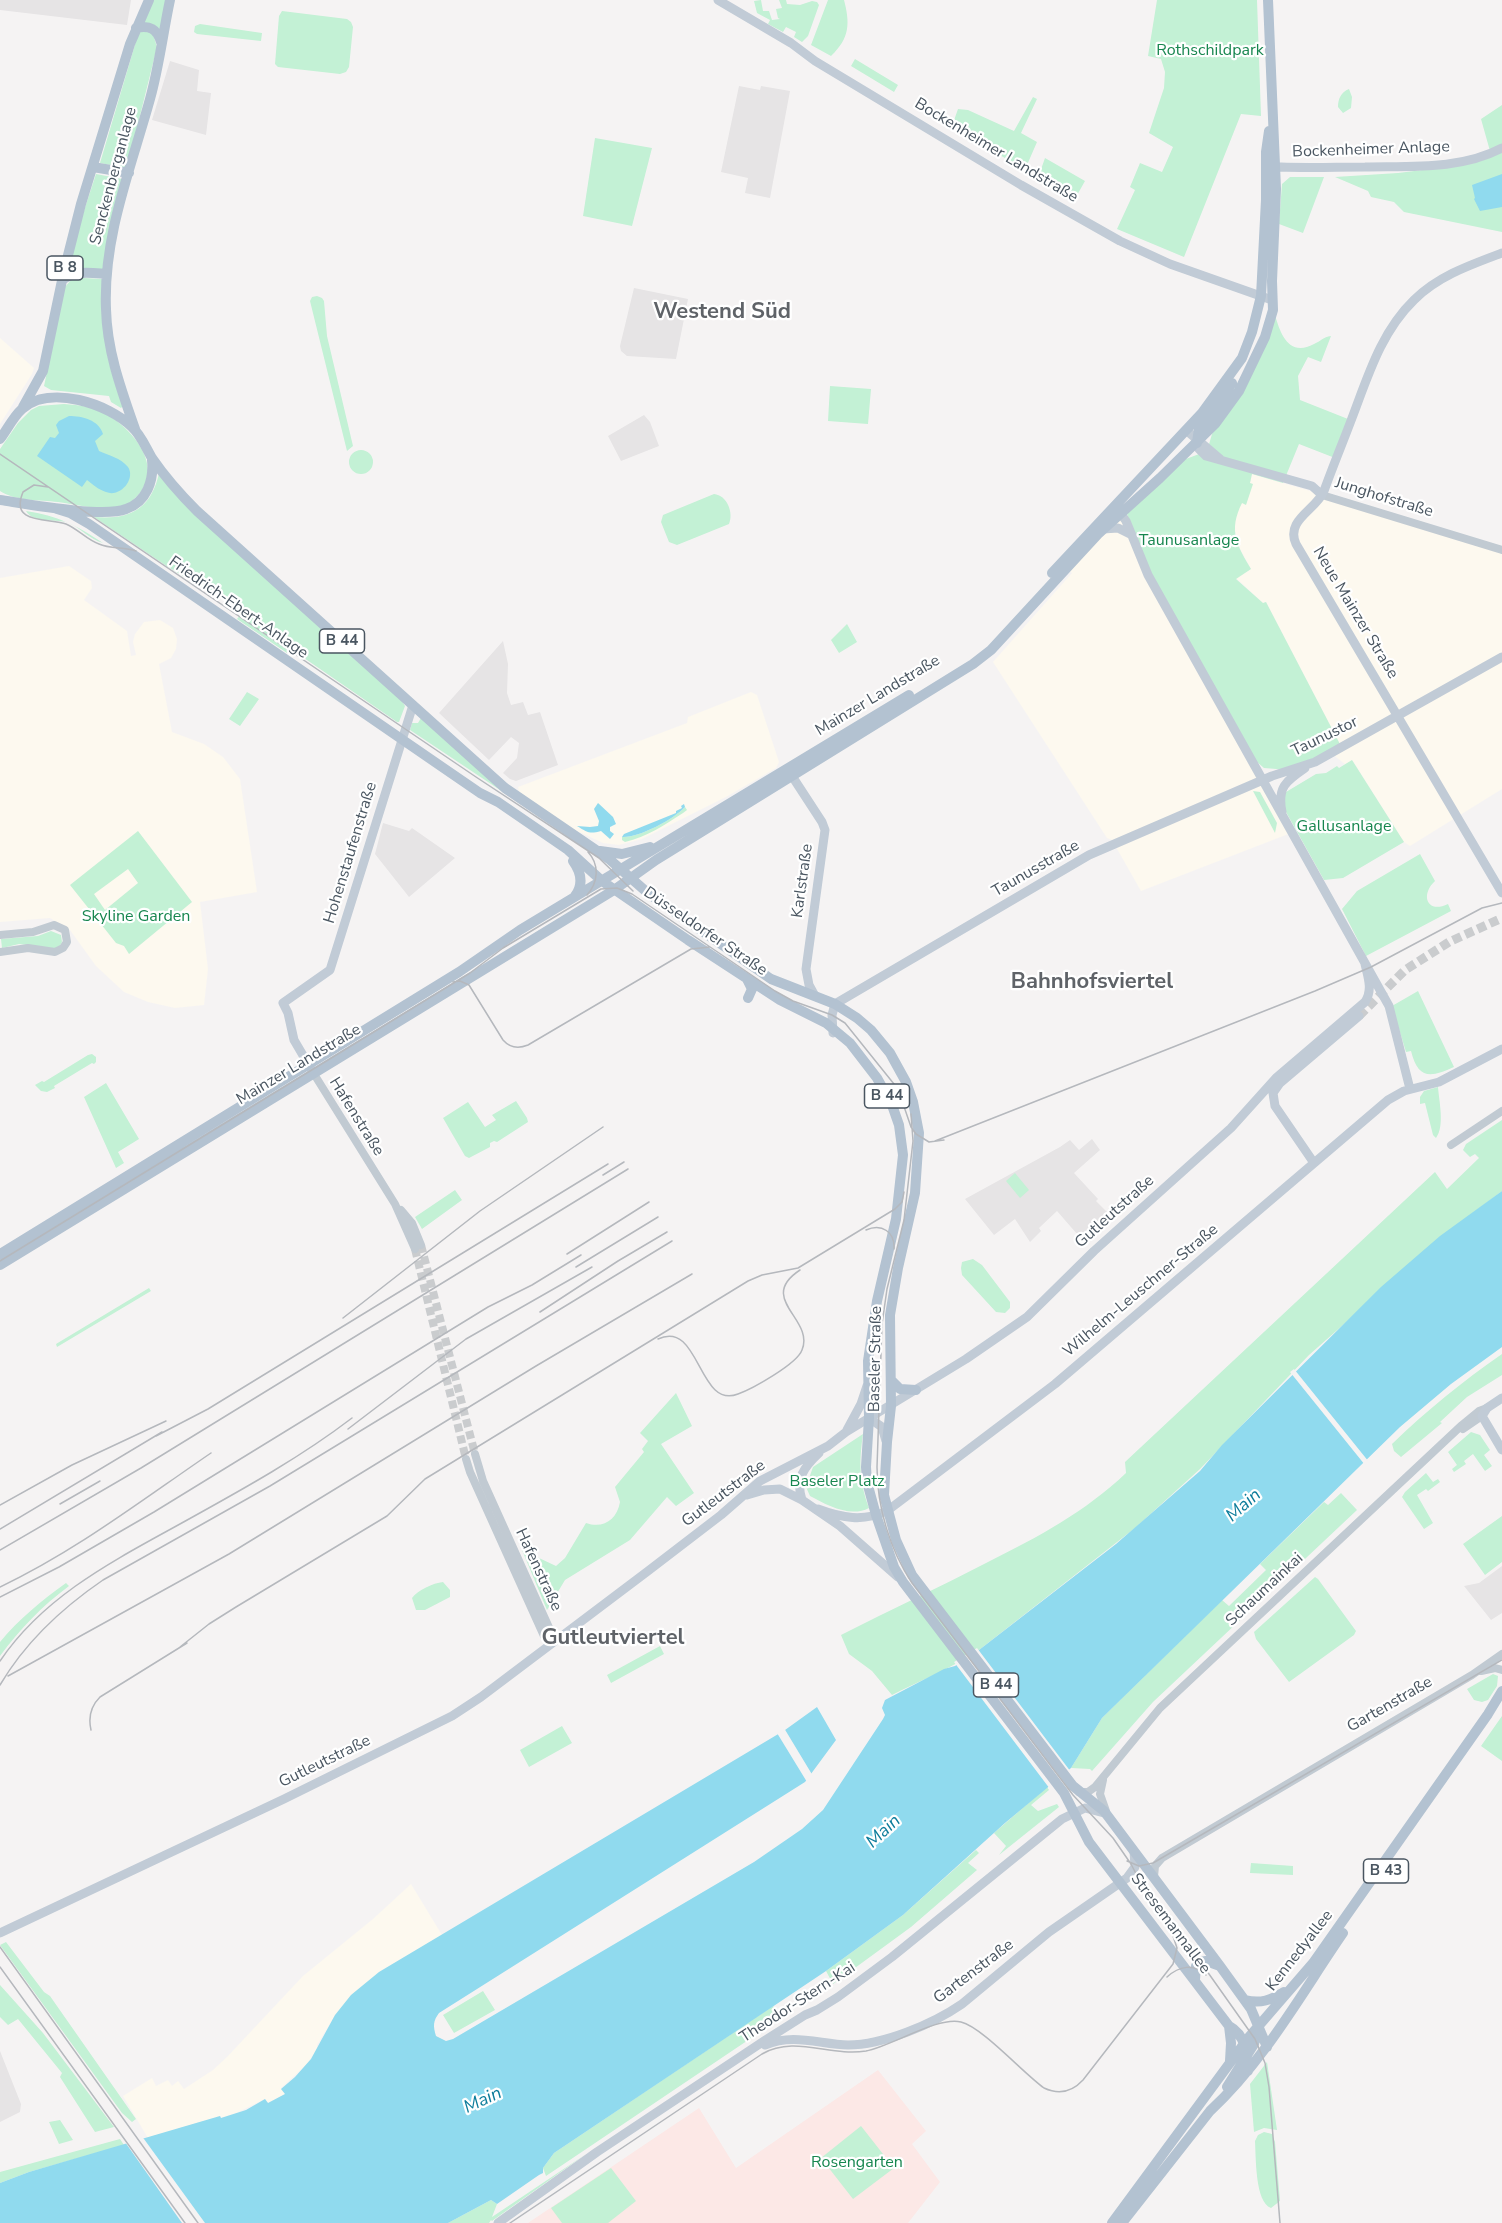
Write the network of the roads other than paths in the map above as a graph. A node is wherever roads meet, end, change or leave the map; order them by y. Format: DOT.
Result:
graph roads {
  1 [pos="149,0"];
  2 [pos="170,0"];
  3 [pos="718,0"];
  4 [pos="1268,0"];
  5 [pos="136,28"];
  6 [pos="162,42"];
  7 [pos="1502,148"];
  8 [pos="93,167"];
  9 [pos="1271,172"];
  10 [pos="129,174"];
  11 [pos="1502,253"];
  12 [pos="106,274"];
  13 [pos="62,280"];
  14 [pos="1267,298"];
  15 [pos="21,410"];
  16 [pos="135,429"];
  17 [pos="1209,431"];
  18 [pos="1191,439"];
  19 [pos="0,440"];
  20 [pos="1209,454"];
  21 [pos="151,456"];
  22 [pos="1178,462"];
  23 [pos="1322,495"];
  24 [pos="1,499"];
  25 [pos="54,508"];
  26 [pos="1118,509"];
  27 [pos="1103,530"];
  28 [pos="1132,535"];
  29 [pos="1502,550"];
  30 [pos="1502,657"];
  31 [pos="413,705"];
  32 [pos="1398,716"];
  33 [pos="407,724"];
  34 [pos="382,726"];
  35 [pos="402,739"];
  36 [pos="1249,757"];
  37 [pos="1315,762"];
  38 [pos="1281,773"];
  39 [pos="792,776"];
  40 [pos="1262,780"];
  41 [pos="1284,819"];
  42 [pos="675,836"];
  43 [pos="594,849"];
  44 [pos="568,850"];
  45 [pos="622,870"];
  46 [pos="606,878"];
  47 [pos="630,878"];
  48 [pos="1498,882"];
  49 [pos="614,890"];
  50 [pos="1502,893"];
  51 [pos="575,896"];
  52 [pos="0,935"];
  53 [pos="0,952"];
  54 [pos="1365,964"];
  55 [pos="747,979"];
  56 [pos="815,996"];
  57 [pos="748,998"];
  58 [pos="835,1004"];
  59 [pos="1359,1016"];
  60 [pos="833,1032"];
  61 [pos="1502,1049"];
  62 [pos="1403,1062"];
  63 [pos="311,1069"];
  64 [pos="1439,1082"];
  65 [pos="1280,1083"];
  66 [pos="1410,1089"];
  67 [pos="1255,1104"];
  68 [pos="1502,1111"];
  69 [pos="1451,1145"];
  70 [pos="1314,1163"];
  71 [pos="418,1247"];
  72 [pos="0,1254"];
  73 [pos="0,1265"];
  74 [pos="891,1380"];
  75 [pos="867,1385"];
  76 [pos="916,1390"];
  77 [pos="1502,1398"];
  78 [pos="891,1406"];
  79 [pos="1484,1412"];
  80 [pos="869,1418"];
  81 [pos="846,1432"];
  82 [pos="887,1442"];
  83 [pos="828,1446"];
  84 [pos="1502,1450"];
  85 [pos="475,1454"];
  86 [pos="466,1459"];
  87 [pos="742,1497"];
  88 [pos="802,1500"];
  89 [pos="818,1509"];
  90 [pos="882,1513"];
  91 [pos="910,1585"];
  92 [pos="551,1643"];
  93 [pos="1502,1654"];
  94 [pos="1502,1670"];
  95 [pos="1472,1675"];
  96 [pos="1502,1691"];
  97 [pos="1502,1704"];
  98 [pos="1103,1779"];
  99 [pos="1076,1789"];
  100 [pos="1100,1793"];
  101 [pos="1074,1811"];
  102 [pos="1108,1815"];
  103 [pos="1134,1851"];
  104 [pos="1156,1881"];
  105 [pos="1120,1883"];
  106 [pos="0,1933"];
  107 [pos="1220,1966"];
  108 [pos="1195,1980"];
  109 [pos="1294,1986"];
  110 [pos="1245,2000"];
  111 [pos="811,2013"];
  112 [pos="1229,2026"];
  113 [pos="1258,2027"];
  114 [pos="800,2038"];
  115 [pos="1267,2047"];
  116 [pos="757,2048"];
  117 [pos="1246,2050"];
  118 [pos="1229,2066"];
  119 [pos="1248,2071"];
  120 [pos="1210,2111"];
  121 [pos="498,2223"];
  122 [pos="1112,2223"];
  123 [pos="1122,2223"];
  1 -- 5 [label="main road, Senckenberganlage / B 8"];
  2 -- 6 [label="main road, Senckenberganlage / B 8"];
  3 -- 14 [label="main road, Bockenheimer Landstraße"];
  4 -- 9 [label="main road"];
  5 -- 6 [label="main road"];
  5 -- 8 [label="main road, Senckenberganlage / B 8"];
  6 -- 10 [label="main road, Senckenberganlage / B 8"];
  7 -- 9 [label="main road, Bockenheimer Anlage"];
  8 -- 10 [label="main road"];
  8 -- 13 [label="main road, Senckenberganlage / B 8"];
  9 -- 14 [label="main road"];
  9 -- 14 [label="main road, Bockenheimer Anlage"];
  10 -- 12 [label="main road, Senckenberganlage / B 8"];
  11 -- 23 [label="main road, Neue Mainzer Straße"];
  12 -- 13 [label="main road"];
  12 -- 16 [label="main road, Senckenberganlage / B 8"];
  13 -- 15 [label="main road, Senckenberganlage / B 8"];
  14 -- 17 [label="main road"];
  14 -- 18 [label="main road"];
  15 -- 16 [label="main road"];
  15 -- 19 [label="main road, B 8"];
  16 -- 21 [label="main road, B 8"];
  17 -- 18 [label="main road"];
  17 -- 20 [label="main road"];
  18 -- 20 [label="main road, Junghofstraße"];
  18 -- 22 [label="main road"];
  18 -- 26 [label="main road"];
  20 -- 22 [label="main road"];
  20 -- 23 [label="main road, Junghofstraße"];
  21 -- 25 [label="main road"];
  21 -- 31 [label="main road, B 44"];
  22 -- 26 [label="main road"];
  23 -- 29 [label="street, Junghofstraße"];
  23 -- 32 [label="main road, Neue Mainzer Straße"];
  24 -- 25 [label="main road"];
  25 -- 34 [label="main road, Friedrich-Ebert-Anlage / B 44"];
  26 -- 27 [label="main road, Mainzer Landstraße"];
  26 -- 28 [label="main road"];
  26 -- 42 [label="main road, Mainzer Landstraße"];
  27 -- 28 [label="main road"];
  27 -- 39 [label="main road, Mainzer Landstraße"];
  28 -- 36 [label="main road"];
  30 -- 32 [label="main road, Taunustor"];
  31 -- 33 [label="main road"];
  31 -- 43 [label="main road, B 44"];
  32 -- 37 [label="main road, Taunustor"];
  32 -- 48 [label="main road, Neue Mainzer Straße"];
  33 -- 34 [label="main road"];
  33 -- 35 [label="main road"];
  34 -- 35 [label="main road, Friedrich-Ebert-Anlage / B 44"];
  35 -- 44 [label="main road, Friedrich-Ebert-Anlage / B 44"];
  35 -- 63 [label="main road, Hohenstaufenstraße"];
  36 -- 38 [label="main road"];
  36 -- 40 [label="main road"];
  37 -- 38 [label="main road, Taunustor"];
  37 -- 41 [label="main road"];
  38 -- 40 [label="main road, Taunustor"];
  39 -- 47 [label="main road, Mainzer Landstraße"];
  39 -- 56 [label="main road, Karlstraße"];
  40 -- 41 [label="main road"];
  40 -- 58 [label="main road, Taunusstraße"];
  41 -- 54 [label="main road"];
  42 -- 43 [label="main road"];
  42 -- 45 [label="main road, Mainzer Landstraße"];
  43 -- 45 [label="main road, B 44"];
  44 -- 46 [label="main road, Friedrich-Ebert-Anlage / B 44"];
  44 -- 51 [label="main road"];
  45 -- 46 [label="main road, Mainzer Landstraße"];
  45 -- 47 [label="main road, B 44"];
  46 -- 47 [label="main road"];
  46 -- 49 [label="main road, B 44"];
  46 -- 51 [label="main road, Mainzer Landstraße"];
  47 -- 49 [label="main road, Mainzer Landstraße"];
  47 -- 56 [label="main road, Düsseldorfer Straße / B 44"];
  48 -- 50 [label="main road, Neue Mainzer Straße"];
  49 -- 55 [label="main road, Düsseldorfer Straße / B 44"];
  49 -- 63 [label="main road, Mainzer Landstraße"];
  51 -- 63 [label="main road, Mainzer Landstraße"];
  52 -- 53 [label="street"];
  54 -- 62 [label="main road"];
  54 -- 67 [label="main road, Gutleutstraße"];
  55 -- 57 [label="main road"];
  55 -- 60 [label="main road, Düsseldorfer Straße / B 44"];
  56 -- 58 [label="main road, B 44"];
  58 -- 60 [label="main road"];
  58 -- 74 [label="main road, Baseler Straße / B 44"];
  59 -- 65 [label="main road"];
  60 -- 75 [label="main road, Baseler Straße / B 44"];
  61 -- 64 [label="main road, Wilhelm-Leuschner-Straße"];
  62 -- 64 [label="main road"];
  62 -- 66 [label="main road"];
  63 -- 71 [label="street, Hafenstraße"];
  63 -- 72 [label="main road, Mainzer Landstraße"];
  63 -- 73 [label="main road, Mainzer Landstraße"];
  64 -- 66 [label="main road, Wilhelm-Leuschner-Straße"];
  65 -- 67 [label="main road"];
  65 -- 70 [label="main road"];
  66 -- 70 [label="main road, Wilhelm-Leuschner-Straße"];
  67 -- 76 [label="main road, Gutleutstraße"];
  68 -- 69 [label="street"];
  70 -- 90 [label="main road, Wilhelm-Leuschner-Straße"];
  74 -- 76 [label="main road"];
  74 -- 78 [label="main road, Baseler Straße / B 44"];
  75 -- 80 [label="main road, Baseler Straße / B 44"];
  75 -- 81 [label="main road"];
  76 -- 78 [label="main road, Gutleutstraße"];
  77 -- 79 [label="main road, Schaumainkai"];
  78 -- 80 [label="main road, Gutleutstraße"];
  78 -- 82 [label="main road, Baseler Straße / B 44"];
  79 -- 84 [label="main road"];
  79 -- 98 [label="street, Schaumainkai"];
  80 -- 81 [label="main road, Gutleutstraße"];
  80 -- 82 [label="main road"];
  80 -- 90 [label="main road, B 44"];
  81 -- 83 [label="main road, Gutleutstraße"];
  82 -- 90 [label="main road, B 44"];
  83 -- 87 [label="main road, Gutleutstraße"];
  83 -- 88 [label="main road"];
  85 -- 92 [label="street, Hafenstraße"];
  86 -- 92 [label="street, Hafenstraße"];
  87 -- 88 [label="main road"];
  87 -- 92 [label="main road, Gutleutstraße"];
  88 -- 89 [label="main road"];
  89 -- 90 [label="main road"];
  89 -- 91 [label="main road"];
  90 -- 91 [label="main road, B 44"];
  90 -- 91 [label="main road, B 44"];
  91 -- 99 [label="main road, B 44"];
  91 -- 101 [label="main road, Stresemannallee / B 44"];
  92 -- 106 [label="main road, Gutleutstraße"];
  93 -- 95 [label="street, Gartenstraße"];
  94 -- 95 [label="street, Gartenstraße"];
  95 -- 104 [label="street, Gartenstraße"];
  96 -- 109 [label="main road, Kennedyallee / B 43"];
  97 -- 115 [label="main road, Kennedyallee / B 43"];
  98 -- 99 [label="street, Schaumainkai"];
  98 -- 100 [label="street, Schaumainkai"];
  99 -- 102 [label="main road, Stresemannallee / B 44"];
  100 -- 102 [label="street, Stresemannallee"];
  101 -- 102 [label="main road"];
  101 -- 105 [label="main road, Stresemannallee / B 44"];
  101 -- 111 [label="main road, Theodor-Stern-Kai"];
  102 -- 103 [label="main road, Stresemannallee / B 44"];
  103 -- 104 [label="main road, Stresemannallee / B 44"];
  103 -- 105 [label="main road, Gartenstraße"];
  104 -- 107 [label="main road, Stresemannallee / B 44"];
  105 -- 108 [label="main road, Stresemannallee / B 44"];
  105 -- 114 [label="main road, Gartenstraße"];
  107 -- 108 [label="main road"];
  107 -- 110 [label="main road, Stresemannallee / B 44"];
  108 -- 112 [label="main road, Stresemannallee / B 44"];
  109 -- 110 [label="main road"];
  109 -- 113 [label="main road, Kennedyallee / B 43"];
  110 -- 113 [label="main road, Stresemannallee / B 44"];
  111 -- 114 [label="main road"];
  111 -- 116 [label="main road, Theodor-Stern-Kai"];
  112 -- 117 [label="main road, Stresemannallee / B 44"];
  112 -- 118 [label="main road"];
  113 -- 115 [label="main road, Stresemannallee / B 44"];
  113 -- 117 [label="main road, Kennedyallee / B 43"];
  114 -- 116 [label="main road, Gartenstraße"];
  115 -- 119 [label="main road, Kennedyallee / B 43"];
  116 -- 121 [label="main road, Theodor-Stern-Kai"];
  117 -- 118 [label="main road, Kennedyallee / B 43"];
  117 -- 119 [label="main road"];
  117 -- 120 [label="main road, B 43"];
  118 -- 122 [label="main road, Kennedyallee / B 43"];
  119 -- 120 [label="main road, Kennedyallee / B 43"];
  120 -- 123 [label="main road, Kennedyallee / B 43"];
}
